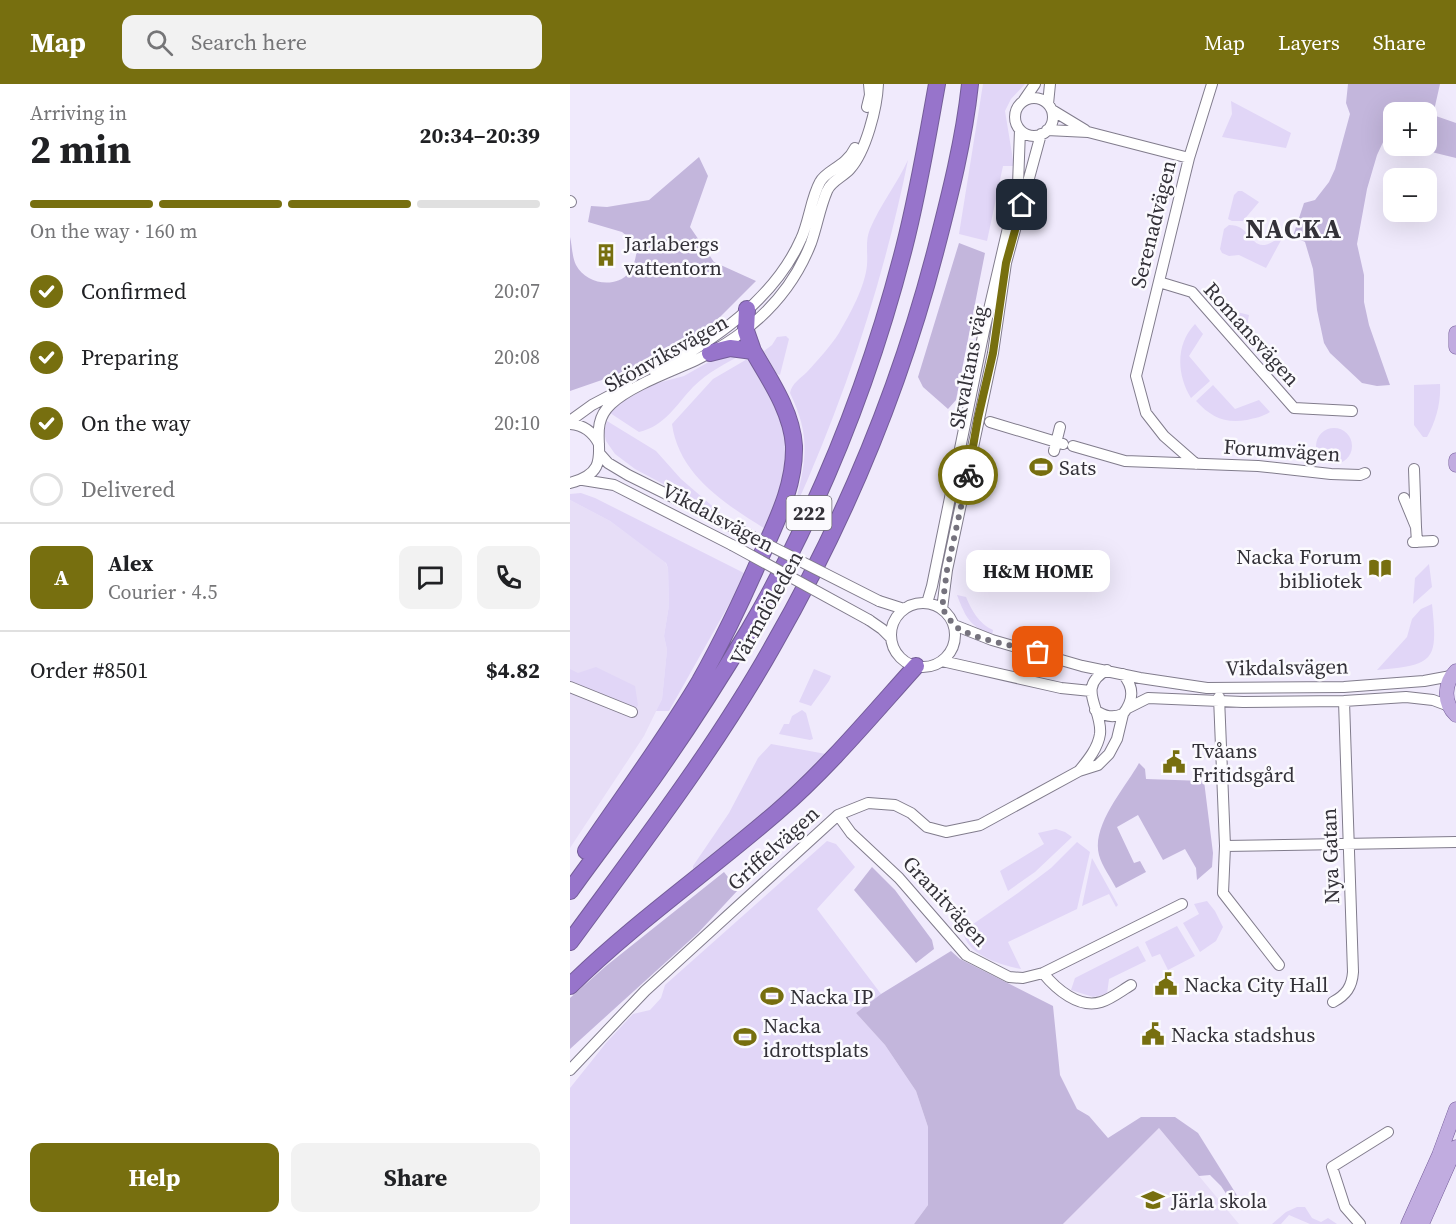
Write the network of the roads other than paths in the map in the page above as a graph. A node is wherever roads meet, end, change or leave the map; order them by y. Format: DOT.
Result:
graph roads {
  1 [pos="869,84"];
  2 [pos="878,84"];
  3 [pos="937,84"];
  4 [pos="970,84"];
  5 [pos="1035,84"];
  6 [pos="1050,84"];
  7 [pos="1212,84"];
  8 [pos="1024,100"];
  9 [pos="1050,107"];
  10 [pos="1020,130"];
  11 [pos="1044,132"];
  12 [pos="1088,132"];
  13 [pos="1189,158"];
  14 [pos="1159,282"];
  15 [pos="747,309"];
  16 [pos="746,331"];
  17 [pos="1456,333"];
  18 [pos="1456,347"];
  19 [pos="753,351"];
  20 [pos="710,353"];
  21 [pos="1136,376"];
  22 [pos="1352,411"];
  23 [pos="570,422"];
  24 [pos="990,422"];
  25 [pos="1060,427"];
  26 [pos="1062,446"];
  27 [pos="600,449"];
  28 [pos="1456,460"];
  29 [pos="1196,464"];
  30 [pos="1456,465"];
  31 [pos="1414,469"];
  32 [pos="1365,473"];
  33 [pos="583,480"];
  34 [pos="570,483"];
  35 [pos="1404,498"];
  36 [pos="1416,527"];
  37 [pos="1433,541"];
  38 [pos="927,603"];
  39 [pos="904,609"];
  40 [pos="942,609"];
  41 [pos="954,625"];
  42 [pos="891,639"];
  43 [pos="942,661"];
  44 [pos="916,666"];
  45 [pos="1107,670"];
  46 [pos="1454,673"];
  47 [pos="1123,674"];
  48 [pos="570,687"];
  49 [pos="1220,688"];
  50 [pos="1091,691"];
  51 [pos="1219,701"];
  52 [pos="1344,701"];
  53 [pos="1095,710"];
  54 [pos="1452,710"];
  55 [pos="1126,711"];
  56 [pos="632,712"];
  57 [pos="1079,771"];
  58 [pos="838,815"];
  59 [pos="1456,842"];
  60 [pos="1349,843"];
  61 [pos="1225,846"];
  62 [pos="570,874"];
  63 [pos="570,891"];
  64 [pos="1182,904"];
  65 [pos="570,942"];
  66 [pos="1279,965"];
  67 [pos="1043,973"];
  68 [pos="1131,985"];
  69 [pos="570,986"];
  70 [pos="1334,1002"];
  71 [pos="570,1070"];
  72 [pos="1456,1109"];
  73 [pos="1388,1132"];
  74 [pos="1456,1148"];
  75 [pos="1360,1224"];
  76 [pos="1408,1224"];
  77 [pos="1422,1224"];
  1 -- 15 [label="street, Skönviksvägen"];
  2 -- 16 [label="street, Skönviksvägen"];
  3 -- 63 [label="highway, Värmdöleden / 222"];
  4 -- 65 [label="highway, Värmdöleden / 222"];
  5 -- 8 [label="street"];
  6 -- 9 [label="street"];
  7 -- 13 [label="street, Serenadvägen"];
  8 -- 9 [label="street"];
  8 -- 10 [label="street"];
  9 -- 11 [label="street"];
  9 -- 12 [label="street"];
  10 -- 11 [label="street"];
  10 -- 38 [label="street, Skvaltans väg"];
  11 -- 12 [label="street"];
  11 -- 40 [label="street, Skvaltans väg"];
  12 -- 13 [label="street"];
  13 -- 14 [label="street, Serenadvägen"];
  14 -- 21 [label="street, Serenadvägen"];
  14 -- 22 [label="street, Romansvägen"];
  15 -- 16 [label="highway"];
  15 -- 23 [label="street, Skönviksvägen"];
  16 -- 19 [label="highway"];
  16 -- 20 [label="street, Skönviksvägen"];
  17 -- 18 [label="main road"];
  19 -- 20 [label="highway"];
  19 -- 62 [label="highway"];
  20 -- 27 [label="street, Skönviksvägen"];
  21 -- 29 [label="street, Forumvägen"];
  23 -- 27 [label="street, Vikdalsvägen"];
  24 -- 26 [label="street, Forumvägen"];
  25 -- 26 [label="street"];
  26 -- 29 [label="street, Forumvägen"];
  27 -- 33 [label="street"];
  27 -- 39 [label="street, Vikdalsvägen, bridge"];
  28 -- 30 [label="main road"];
  29 -- 32 [label="street, Forumvägen"];
  31 -- 36 [label="street"];
  33 -- 34 [label="street"];
  33 -- 42 [label="street, Vikdalsvägen, bridge"];
  35 -- 36 [label="street"];
  36 -- 37 [label="street"];
  38 -- 39 [label="street"];
  38 -- 40 [label="street"];
  39 -- 42 [label="street"];
  40 -- 41 [label="street"];
  41 -- 43 [label="street"];
  41 -- 45 [label="street, Vikdalsvägen"];
  42 -- 44 [label="street"];
  43 -- 44 [label="street"];
  43 -- 50 [label="street"];
  44 -- 69 [label="highway"];
  45 -- 47 [label="street, Vikdalsvägen"];
  45 -- 50 [label="street"];
  46 -- 49 [label="street, Vikdalsvägen"];
  46 -- 54 [label="main road"];
  47 -- 49 [label="street, Vikdalsvägen"];
  47 -- 55 [label="street"];
  48 -- 56 [label="street"];
  49 -- 51 [label="street"];
  50 -- 53 [label="street"];
  51 -- 52 [label="street, Vikdalsvägen"];
  51 -- 55 [label="street, Vikdalsvägen"];
  51 -- 61 [label="street"];
  52 -- 54 [label="street, Vikdalsvägen"];
  52 -- 60 [label="street, Nya Gatan"];
  53 -- 55 [label="street, Vikdalsvägen"];
  53 -- 57 [label="street, Griffelvägen"];
  55 -- 57 [label="street, Griffelvägen"];
  57 -- 58 [label="street, Griffelvägen"];
  58 -- 67 [label="street, Granitvägen"];
  58 -- 71 [label="street, Griffelvägen"];
  59 -- 60 [label="street"];
  60 -- 61 [label="street"];
  60 -- 70 [label="street, Nya Gatan"];
  61 -- 66 [label="street"];
  64 -- 67 [label="street, Granitvägen"];
  67 -- 68 [label="street"];
  72 -- 76 [label="main road"];
  73 -- 75 [label="street"];
  74 -- 77 [label="main road"];
}
